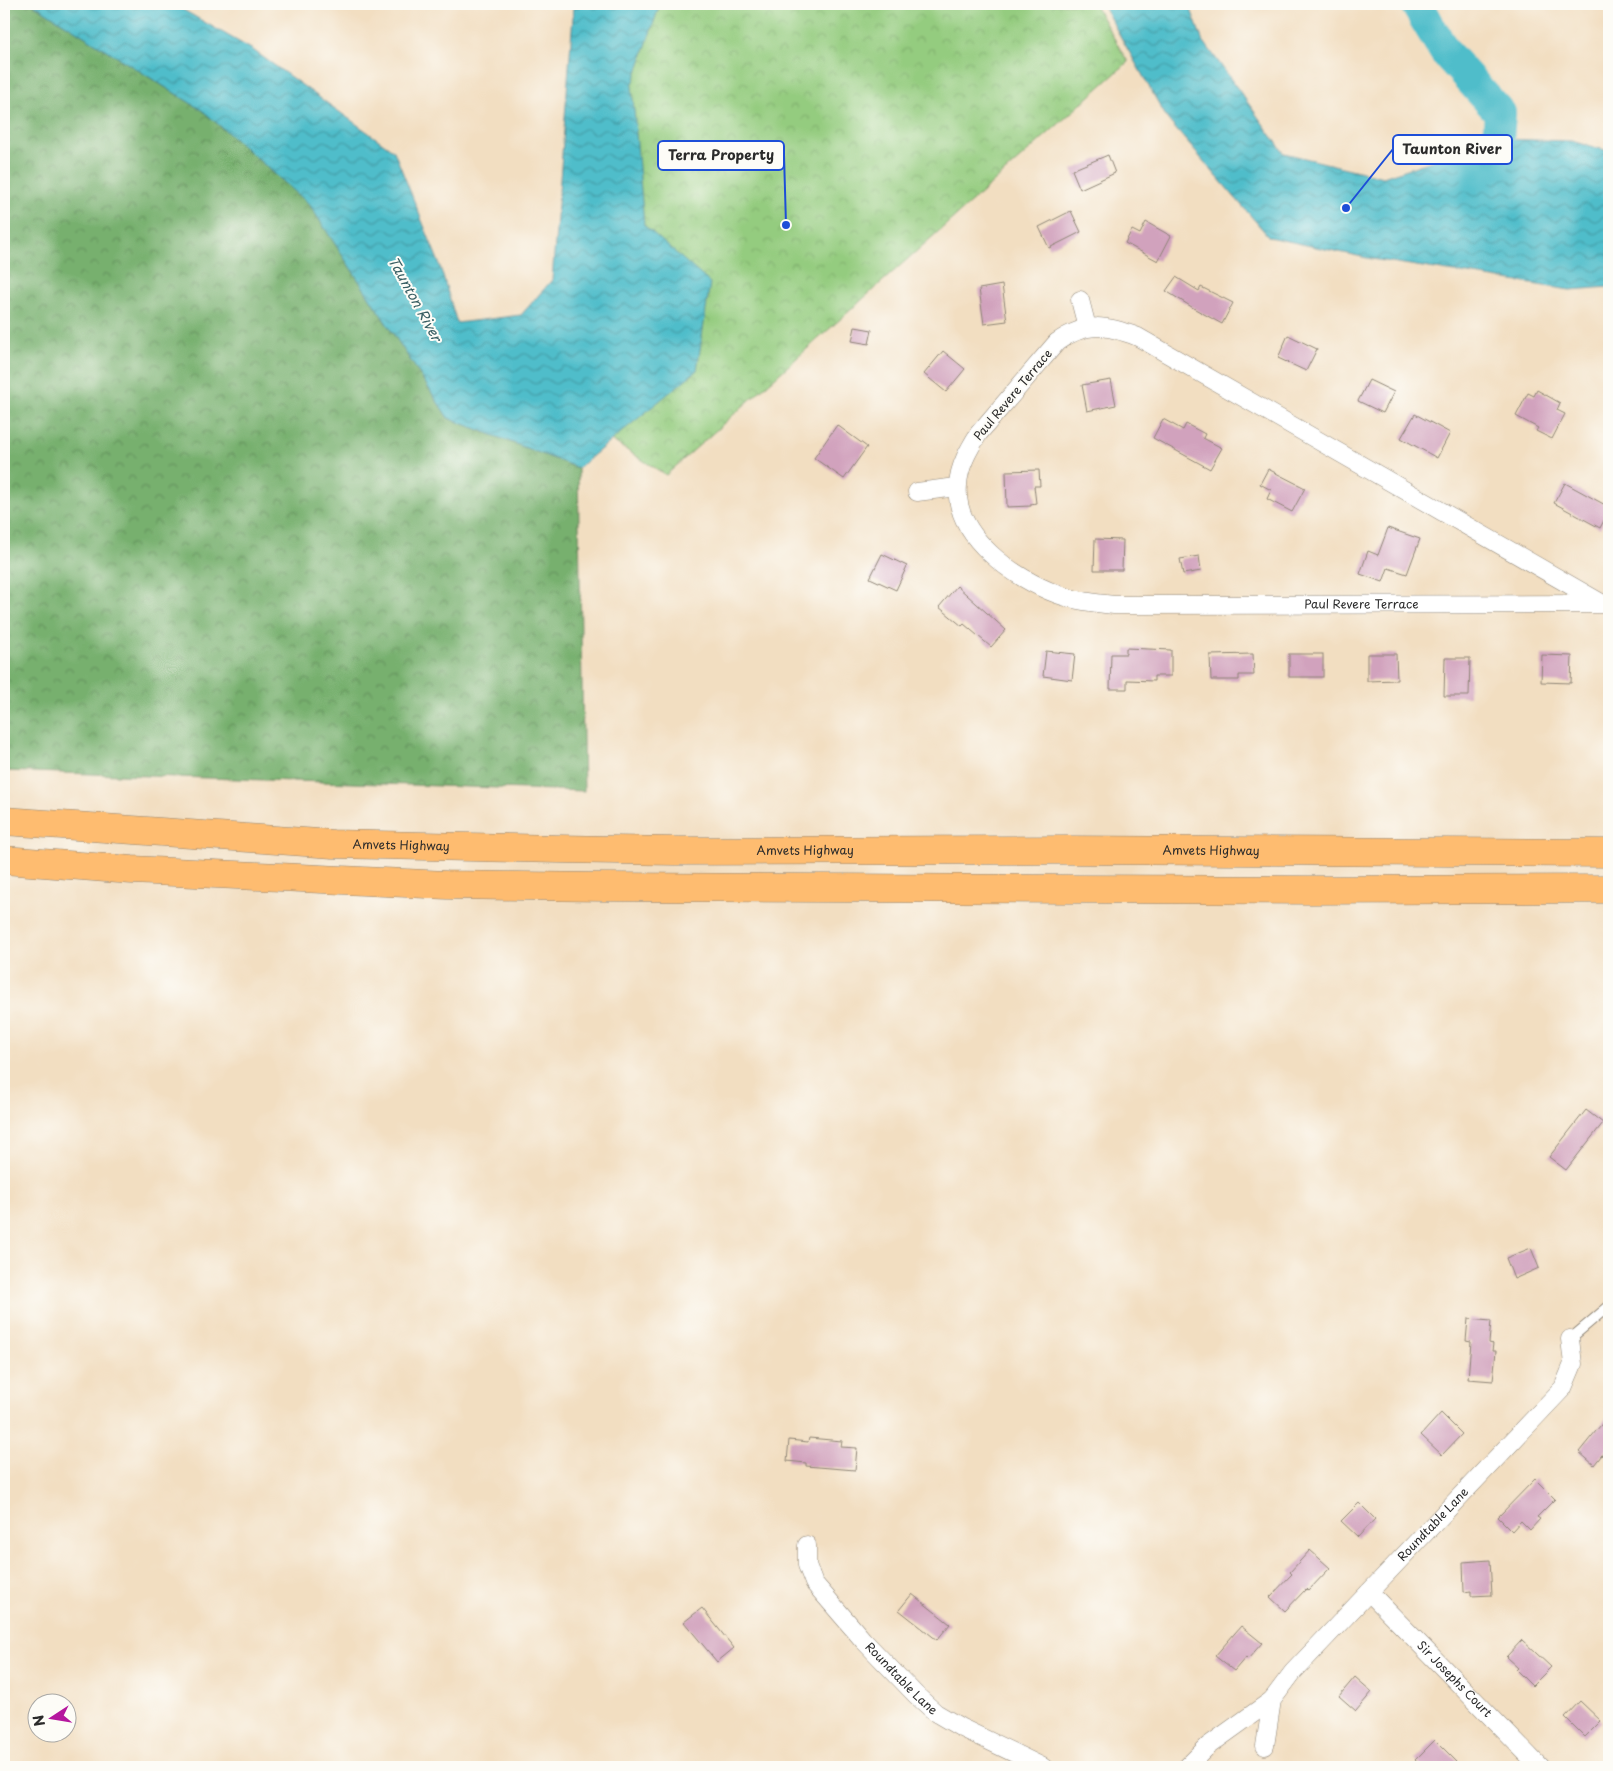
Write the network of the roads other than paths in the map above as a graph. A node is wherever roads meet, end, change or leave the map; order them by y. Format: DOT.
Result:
graph roads {
  1 [pos="1080,300"];
  2 [pos="1087,327"];
  3 [pos="957,487"];
  4 [pos="917,492"];
  5 [pos="1606,604"];
  6 [pos="4,822"];
  7 [pos="1609,853"];
  8 [pos="4,860"];
  9 [pos="1609,889"];
  10 [pos="1609,1306"];
  11 [pos="1570,1339"];
  12 [pos="807,1545"];
  13 [pos="1369,1592"];
  14 [pos="1272,1700"];
  15 [pos="1265,1746"];
  16 [pos="1043,1767"];
  17 [pos="1187,1767"];
  18 [pos="1540,1767"];
  1 -- 2 [label="street"];
  2 -- 3 [label="street, Paul Revere Terrace"];
  2 -- 5 [label="street, Paul Revere Terrace"];
  3 -- 4 [label="street"];
  3 -- 5 [label="street, Paul Revere Terrace"];
  6 -- 7 [label="highway, Amvets Highway"];
  8 -- 9 [label="highway"];
  10 -- 11 [label="lane"];
  11 -- 13 [label="street, Roundtable Lane"];
  12 -- 16 [label="street, Roundtable Lane"];
  13 -- 14 [label="street, Roundtable Lane"];
  13 -- 18 [label="street, Sir Josephs Court"];
  14 -- 15 [label="street, Roundtable Lane"];
  14 -- 17 [label="street, Roundtable Lane"];
}
